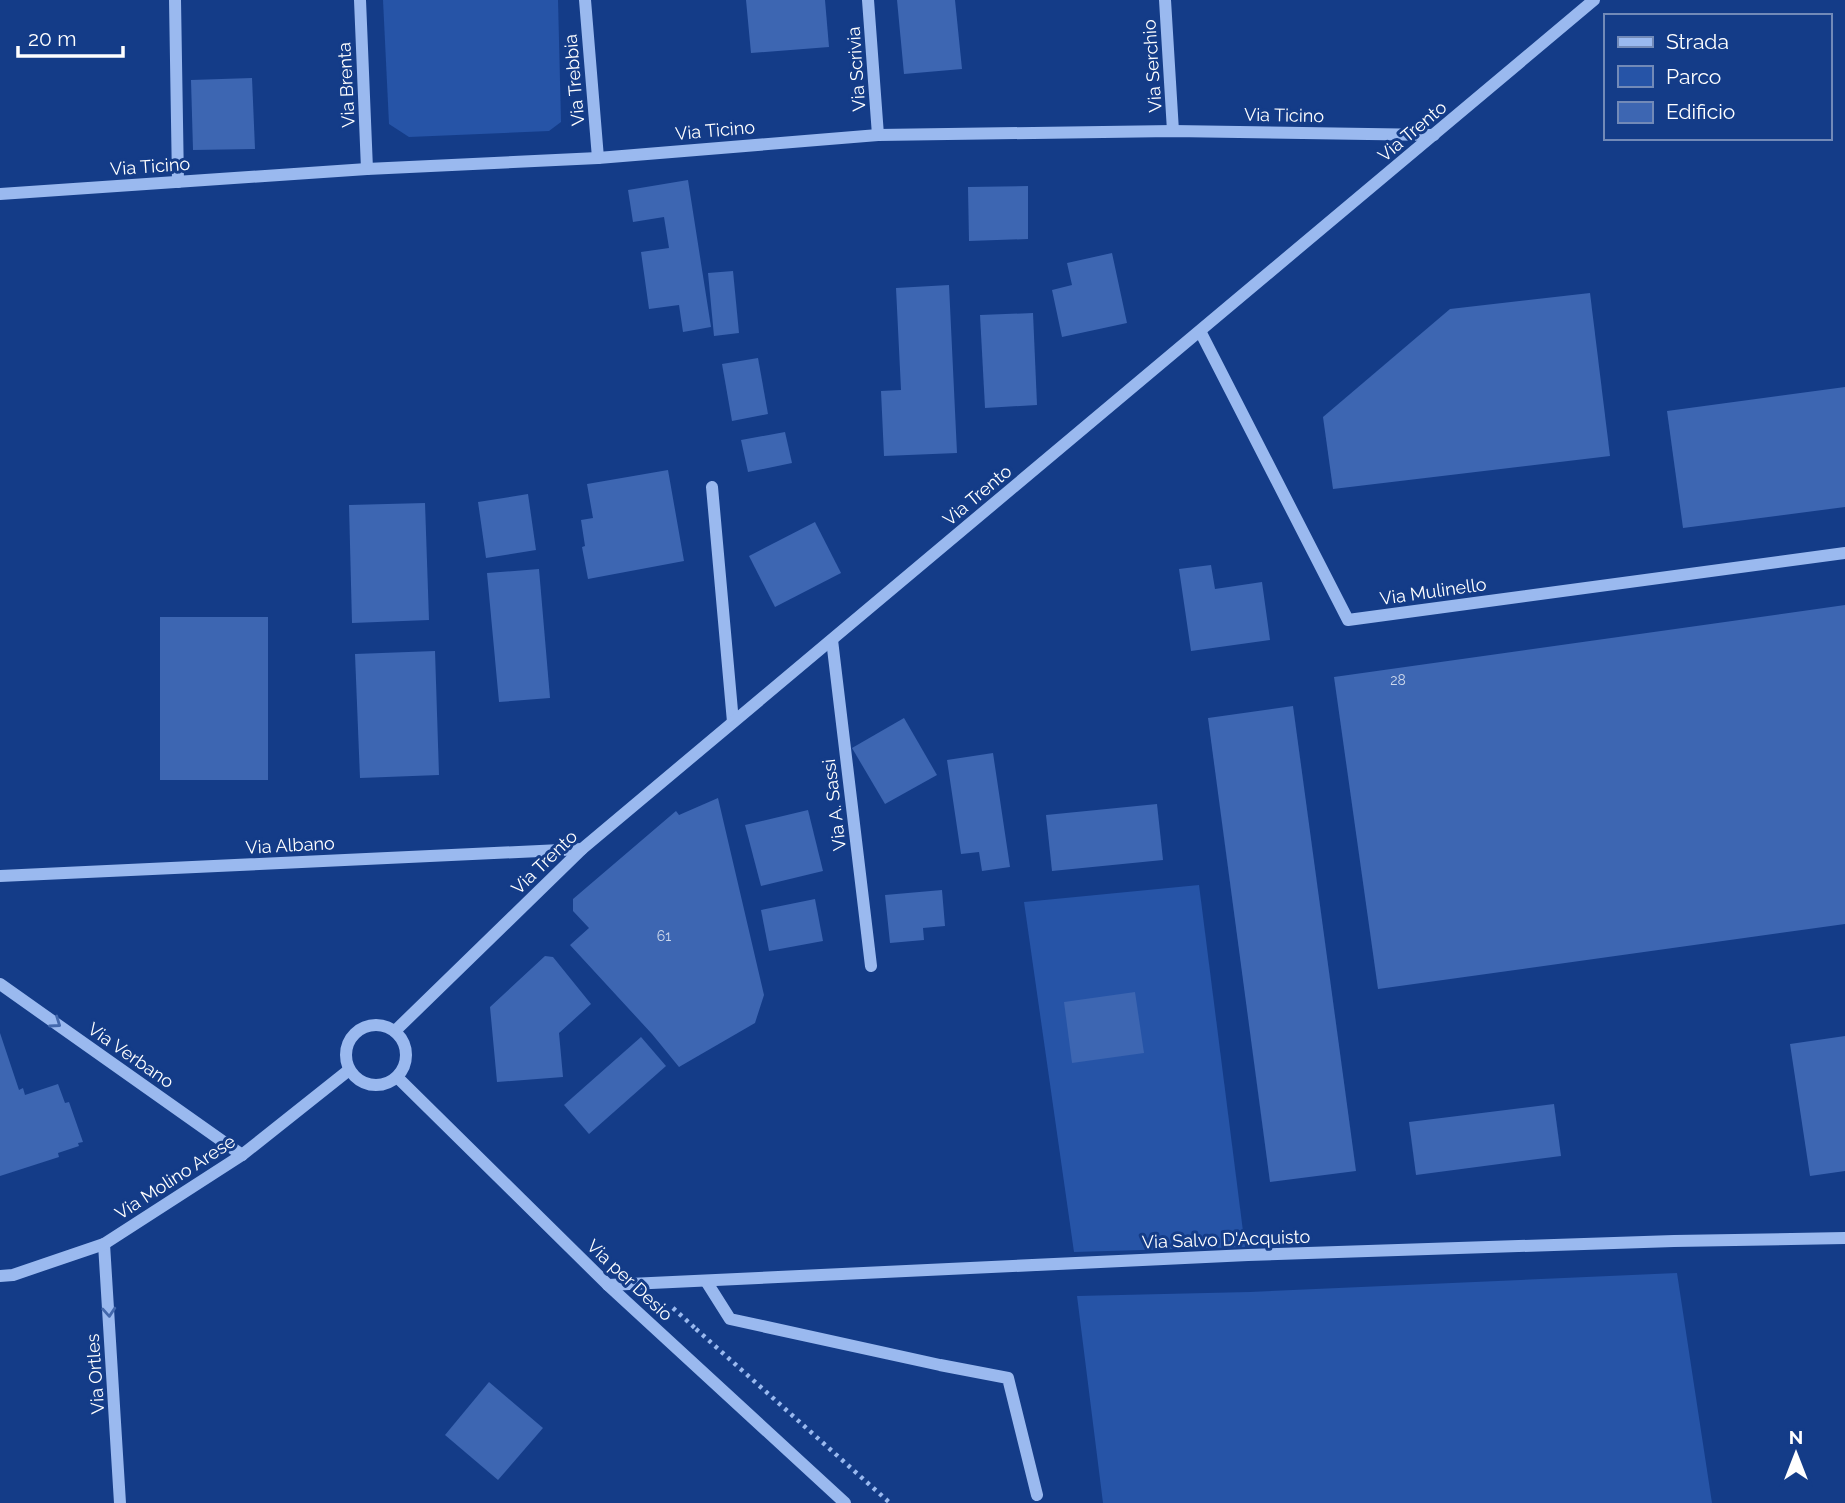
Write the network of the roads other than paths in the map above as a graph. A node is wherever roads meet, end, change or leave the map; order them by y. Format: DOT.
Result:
graph roads {
  1 [pos="175,0"];
  2 [pos="360,0"];
  3 [pos="585,0"];
  4 [pos="868,0"];
  5 [pos="1165,0"];
  6 [pos="1594,0"];
  7 [pos="1173,131"];
  8 [pos="878,135"];
  9 [pos="1434,135"];
  10 [pos="598,158"];
  11 [pos="368,169"];
  12 [pos="178,181"];
  13 [pos="0,194"];
  14 [pos="1200,331"];
  15 [pos="712,487"];
  16 [pos="1845,553"];
  17 [pos="832,640"];
  18 [pos="733,722"];
  19 [pos="582,849"];
  20 [pos="0,876"];
  21 [pos="871,966"];
  22 [pos="0,984"];
  23 [pos="395,1031"];
  24 [pos="349,1070"];
  25 [pos="397,1077"];
  26 [pos="242,1155"];
  27 [pos="1845,1238"];
  28 [pos="104,1244"];
  29 [pos="0,1276"];
  30 [pos="706,1281"];
  31 [pos="608,1285"];
  32 [pos="1037,1495"];
  33 [pos="120,1503"];
  34 [pos="845,1503"];
  1 -- 12 [label="street"];
  2 -- 11 [label="street, Via Brenta"];
  3 -- 10 [label="street, Via Trebbia"];
  4 -- 8 [label="street, Via Scrivia"];
  5 -- 7 [label="street, Via Serchio"];
  6 -- 9 [label="street, Via Trento"];
  7 -- 8 [label="street, Via Ticino"];
  7 -- 9 [label="street, Via Ticino"];
  8 -- 10 [label="street, Via Ticino"];
  9 -- 14 [label="street, Via Trento"];
  10 -- 11 [label="street, Via Ticino"];
  11 -- 12 [label="street, Via Ticino"];
  12 -- 13 [label="street, Via Ticino"];
  14 -- 16 [label="street, Via Mulinello"];
  14 -- 17 [label="street, Via Trento"];
  15 -- 18 [label="street"];
  17 -- 18 [label="street, Via Trento"];
  17 -- 21 [label="street, Via A. Sassi"];
  18 -- 19 [label="street, Via Trento"];
  19 -- 20 [label="street, Via Albano"];
  19 -- 23 [label="street, Via Trento"];
  22 -- 26 [label="street, Via Verbano, one-way"];
  23 -- 24 [label="street"];
  23 -- 25 [label="street"];
  24 -- 25 [label="street"];
  24 -- 26 [label="street, Via Molino Arese"];
  25 -- 31 [label="street, Via per Desio"];
  26 -- 28 [label="street, Via Molino Arese"];
  27 -- 30 [label="street, Via Salvo D'Acquisto"];
  28 -- 29 [label="street, Via Molino Arese"];
  28 -- 33 [label="street, Via Ortles, one-way"];
  30 -- 31 [label="street, Via Salvo D'Acquisto"];
  30 -- 32 [label="street"];
  31 -- 34 [label="street, Via per Desio"];
}
